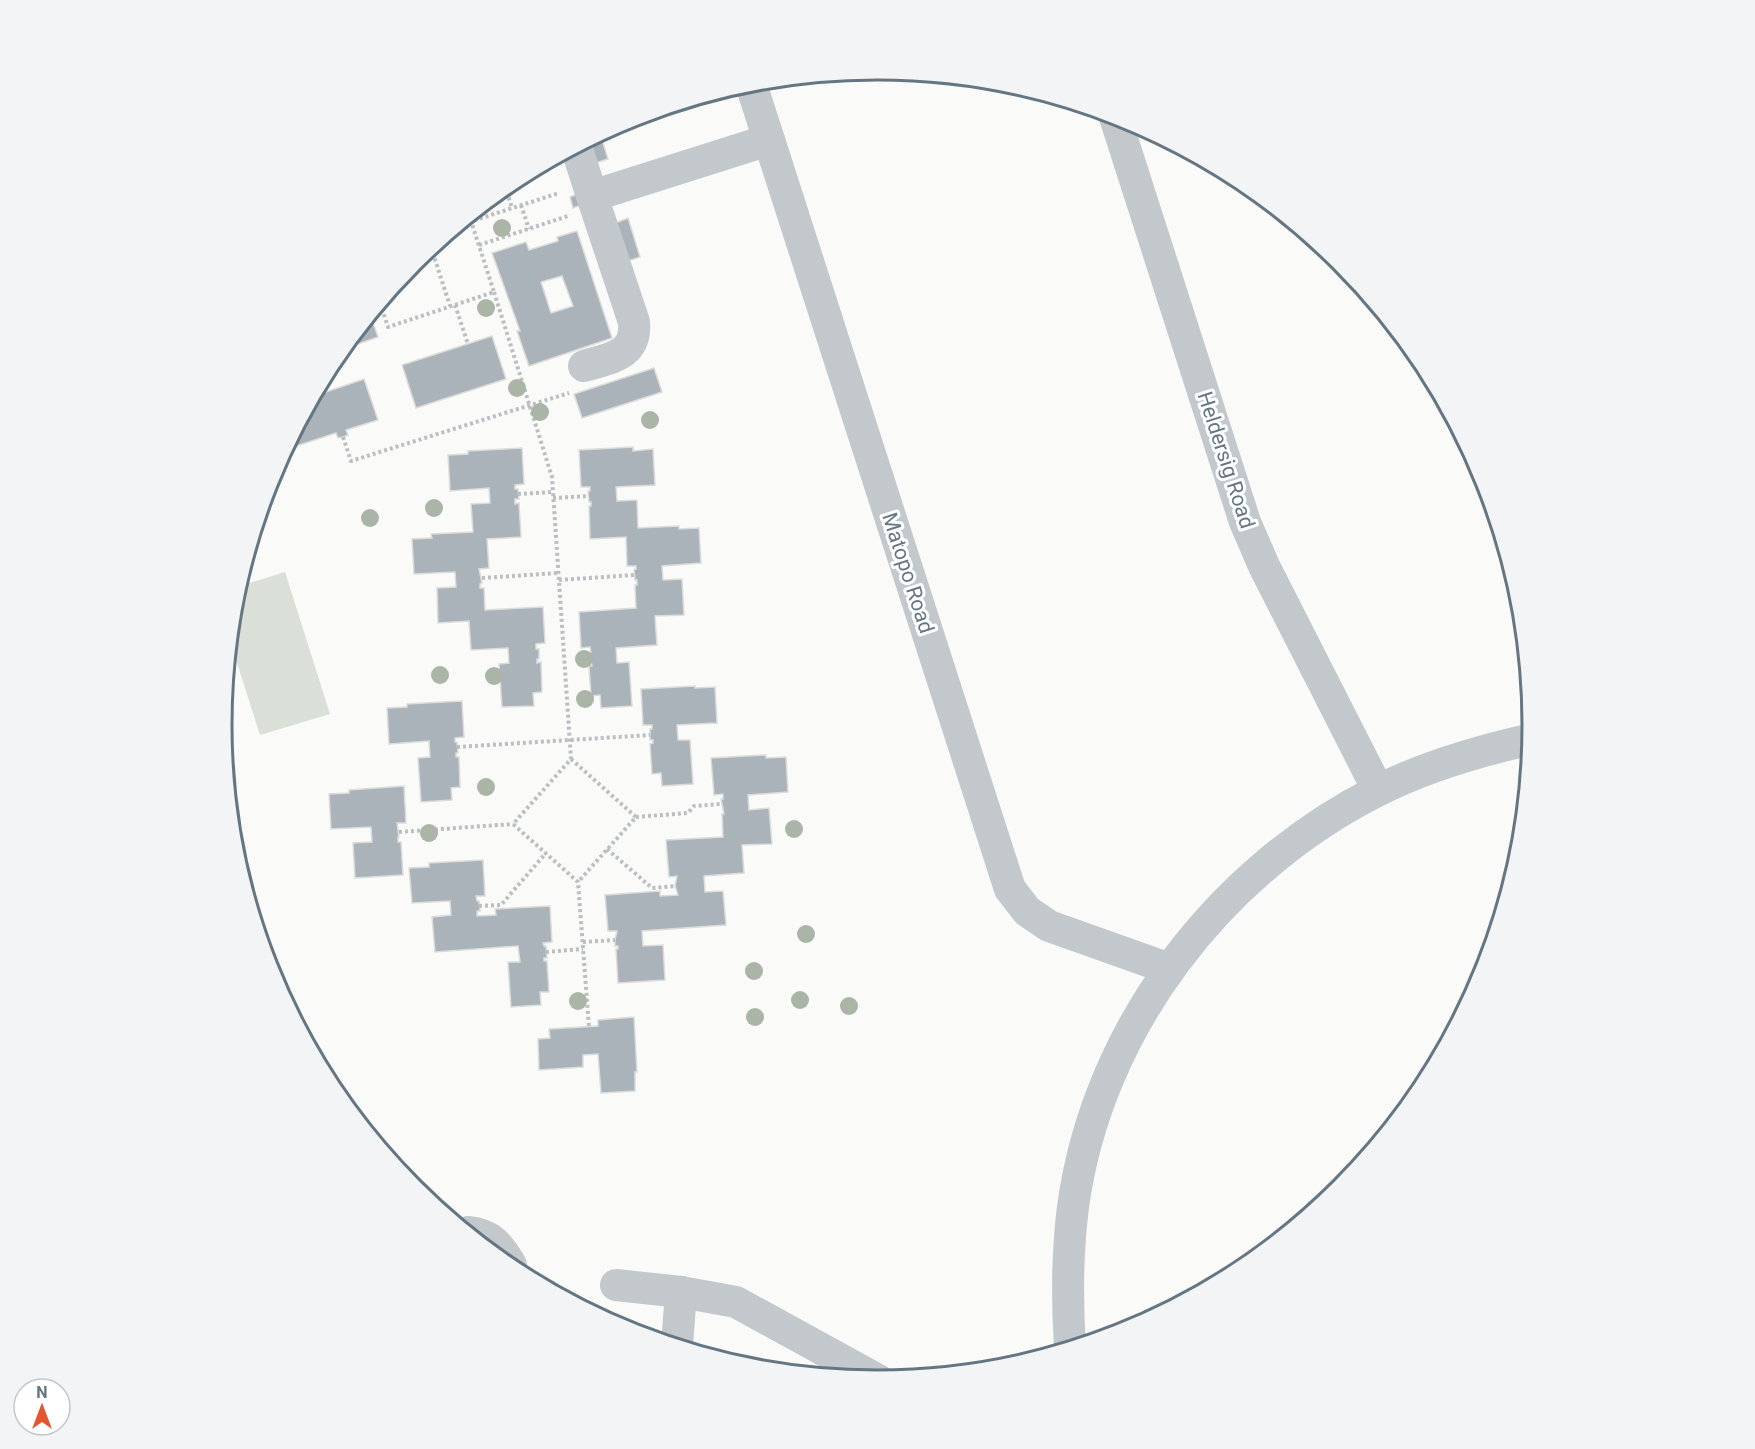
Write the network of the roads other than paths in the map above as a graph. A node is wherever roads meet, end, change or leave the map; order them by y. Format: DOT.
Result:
graph roads {
  1 [pos="753,92"];
  2 [pos="1118,127"];
  3 [pos="769,140"];
  4 [pos="578,153"];
  5 [pos="592,196"];
  6 [pos="584,366"];
  7 [pos="1522,741"];
  8 [pos="1378,790"];
  9 [pos="1170,969"];
  10 [pos="487,1237"];
  11 [pos="501,1248"];
  12 [pos="616,1285"];
  13 [pos="681,1292"];
  14 [pos="678,1337"];
  15 [pos="1069,1340"];
  16 [pos="858,1369"];
  1 -- 3 [label="street, Matopo Road"];
  2 -- 8 [label="street, Heldersig Road"];
  3 -- 5 [label="street"];
  3 -- 9 [label="street, Matopo Road"];
  4 -- 5 [label="street"];
  5 -- 6 [label="street"];
  7 -- 8 [label="street"];
  8 -- 9 [label="street"];
  9 -- 15 [label="street"];
  10 -- 11 [label="street"];
  12 -- 13 [label="street"];
  13 -- 14 [label="street"];
  13 -- 16 [label="street"];
}
